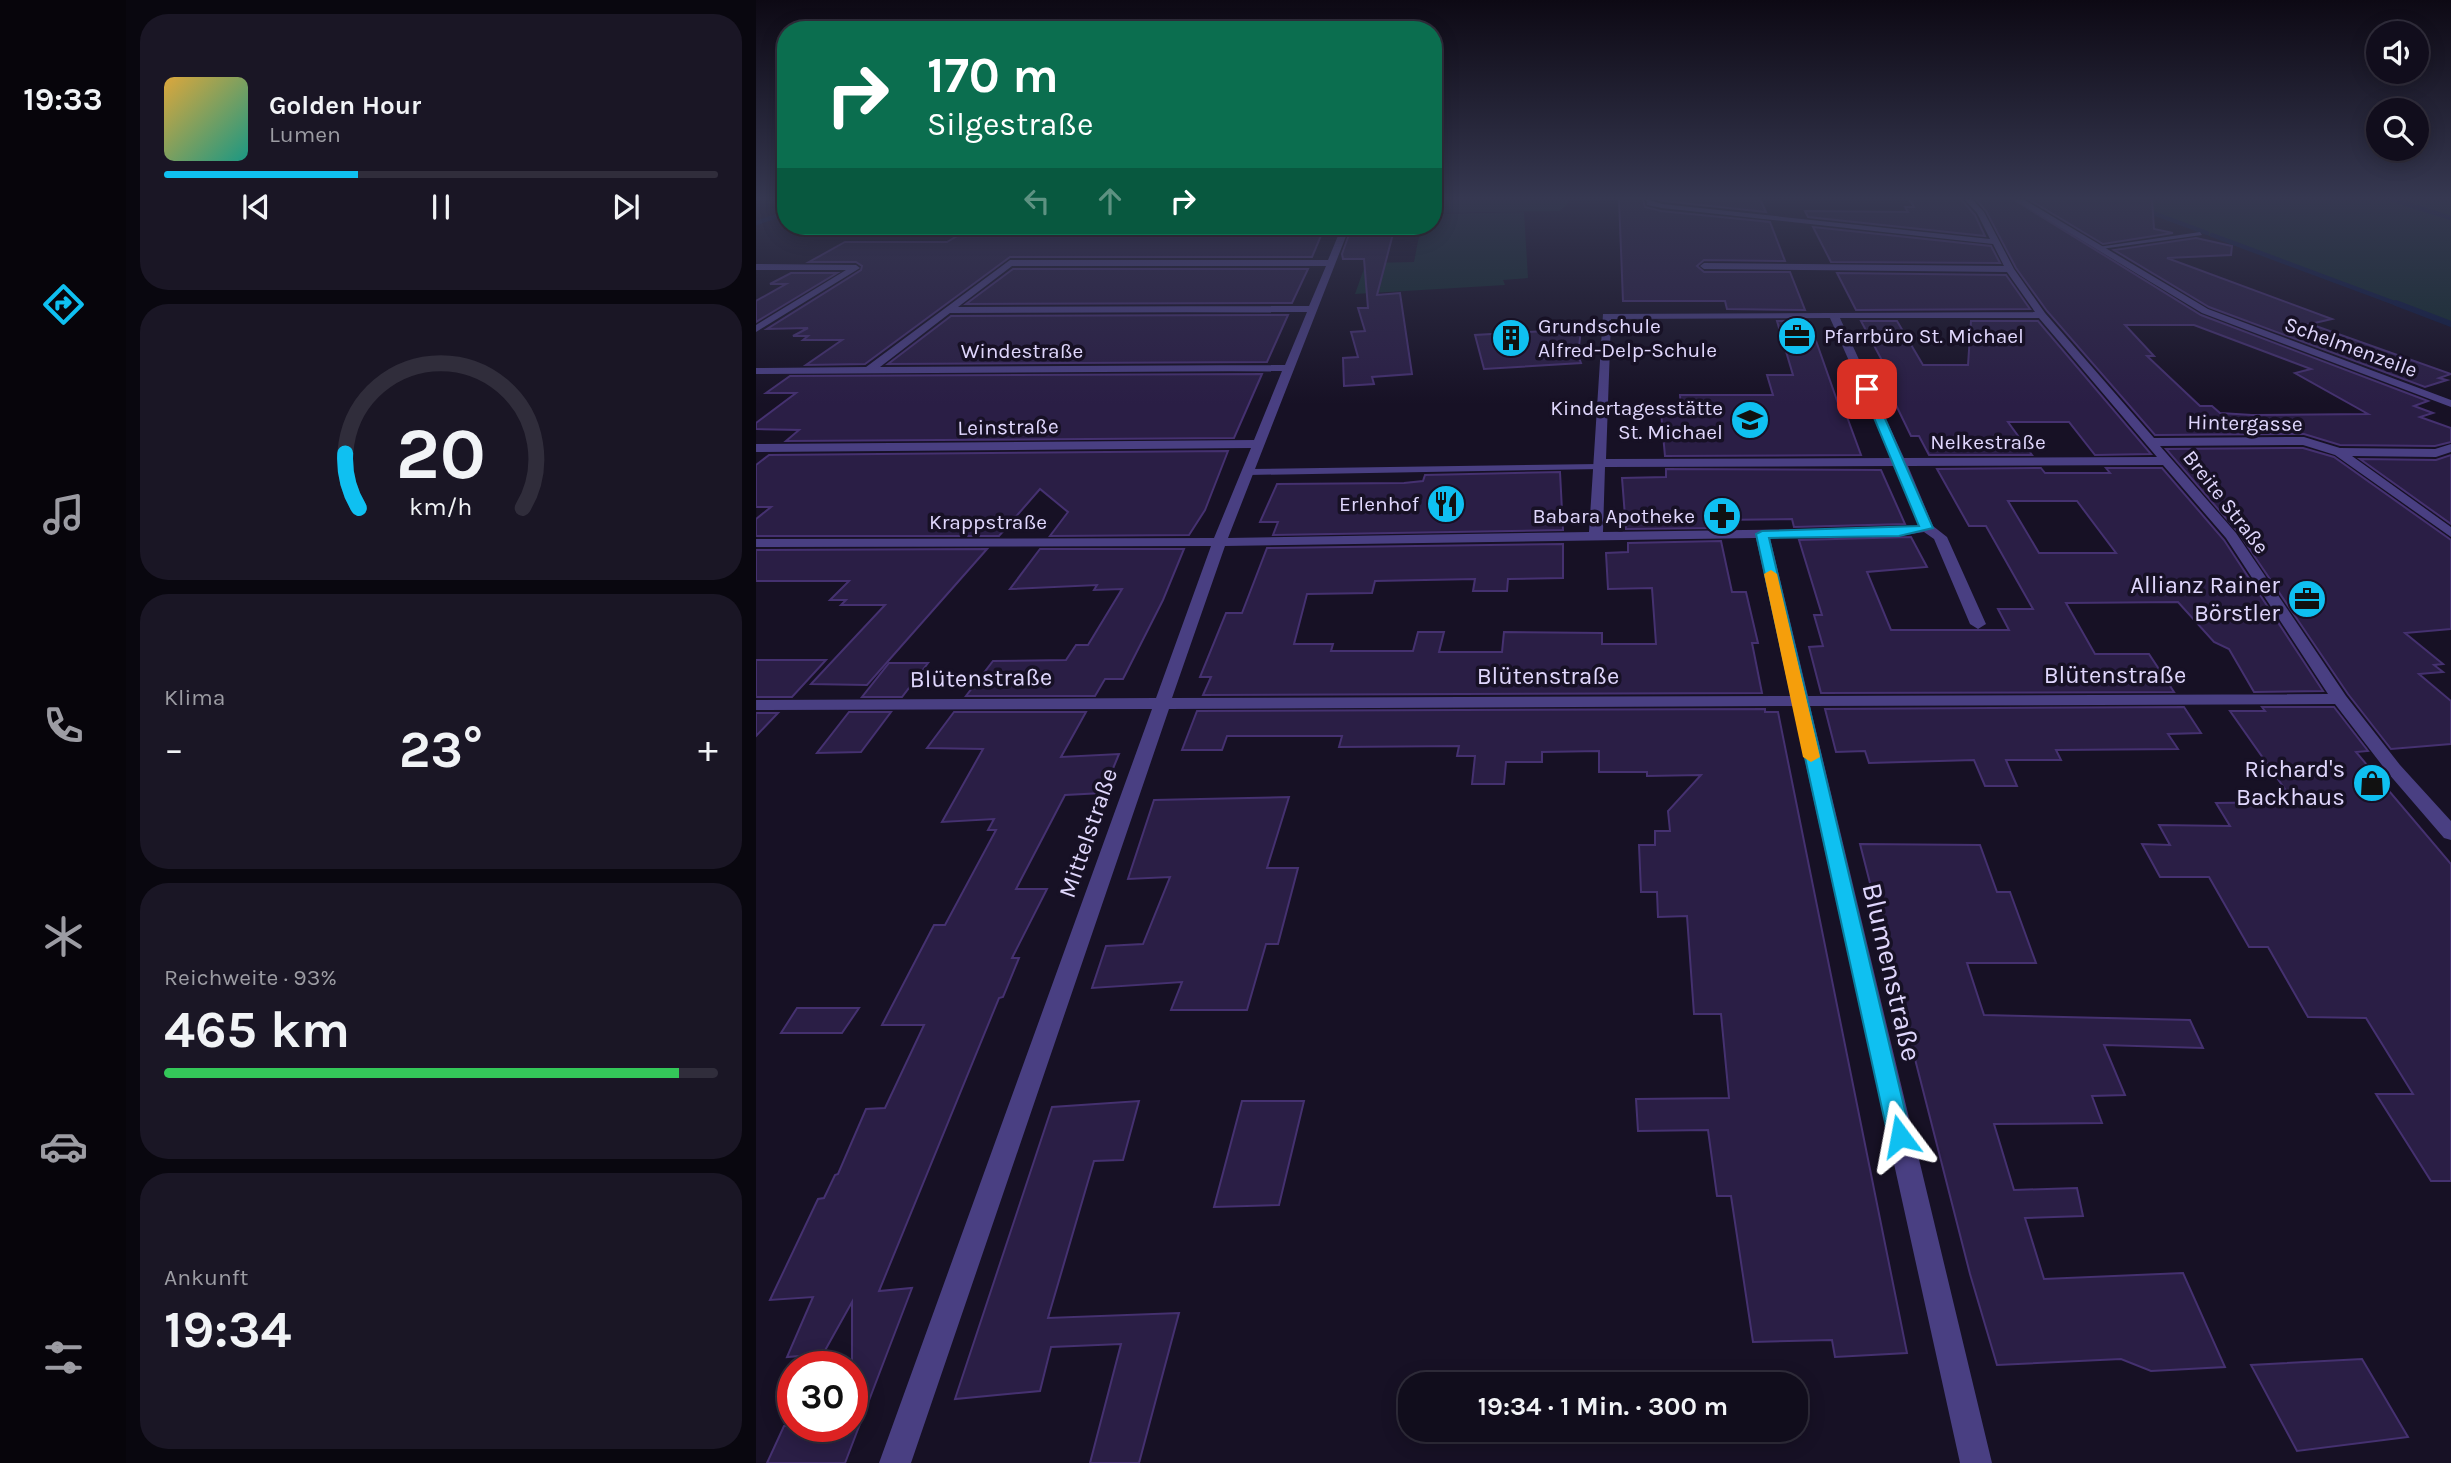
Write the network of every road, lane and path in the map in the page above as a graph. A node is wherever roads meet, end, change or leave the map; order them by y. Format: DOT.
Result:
graph roads {
  1 [pos="783,267"];
  2 [pos="1005,267"];
  3 [pos="1330,267"];
  4 [pos="1834,267"];
  5 [pos="2131,267"];
  6 [pos="2010,269"];
  7 [pos="1313,309"];
  8 [pos="950,310"];
  9 [pos="2042,315"];
  10 [pos="1834,316"];
  11 [pos="756,329"];
  12 [pos="1289,369"];
  13 [pos="756,371"];
  14 [pos="869,371"];
  15 [pos="770,372"];
  16 [pos="756,381"];
  17 [pos="2451,404"];
  18 [pos="2150,442"];
  19 [pos="1260,444"];
  20 [pos="756,448"];
  21 [pos="2451,448"];
  22 [pos="2339,452"];
  23 [pos="1900,461"];
  24 [pos="2167,461"];
  25 [pos="1599,465"];
  26 [pos="1248,472"];
  27 [pos="1927,528"];
  28 [pos="2451,533"];
  29 [pos="1762,534"];
  30 [pos="1596,537"];
  31 [pos="1219,542"];
  32 [pos="756,543"];
  33 [pos="1978,624"];
  34 [pos="2340,699"];
  35 [pos="1798,700"];
  36 [pos="1162,701"];
  37 [pos="756,705"];
  38 [pos="2451,832"];
  39 [pos="895,1463"];
  40 [pos="1976,1463"];
  1 -- 11 [label="street"];
  2 -- 8 [label="street"];
  3 -- 7 [label="street, Mittelstraße"];
  4 -- 6 [label="street"];
  5 -- 17 [label="street, Schelmenzeile"];
  6 -- 9 [label="street, Breite Straße"];
  7 -- 8 [label="street"];
  7 -- 12 [label="street, Mittelstraße"];
  8 -- 14 [label="street"];
  9 -- 10 [label="street"];
  9 -- 18 [label="street, Breite Straße"];
  10 -- 23 [label="street"];
  10 -- 25 [label="street"];
  12 -- 14 [label="street, Windestraße"];
  12 -- 19 [label="street, Mittelstraße"];
  13 -- 15 [label="street, Windestraße"];
  14 -- 15 [label="street, Windestraße"];
  15 -- 16 [label="street"];
  18 -- 22 [label="street, Hintergasse"];
  18 -- 24 [label="street, Breite Straße"];
  19 -- 20 [label="street, Leinstraße"];
  19 -- 26 [label="street, Mittelstraße"];
  21 -- 22 [label="street, Hintergasse"];
  22 -- 28 [label="street, Hintergasse"];
  23 -- 24 [label="street, Nelkestraße"];
  23 -- 25 [label="street, Nelkestraße"];
  23 -- 27 [label="street"];
  24 -- 34 [label="street, Breite Straße"];
  25 -- 26 [label="lane"];
  25 -- 30 [label="street"];
  26 -- 31 [label="street, Mittelstraße"];
  27 -- 29 [label="street, Krappstraße"];
  27 -- 33 [label="street"];
  29 -- 30 [label="street, Krappstraße"];
  29 -- 35 [label="street, Blumenstraße"];
  30 -- 31 [label="street, Krappstraße"];
  31 -- 32 [label="street, Krappstraße"];
  31 -- 36 [label="street, Mittelstraße"];
  34 -- 35 [label="street, Blütenstraße"];
  34 -- 38 [label="street, Breite Straße"];
  35 -- 36 [label="street, Blütenstraße"];
  35 -- 40 [label="street, Blumenstraße"];
  36 -- 37 [label="street, Blütenstraße"];
  36 -- 39 [label="street, Mittelstraße"];
}
